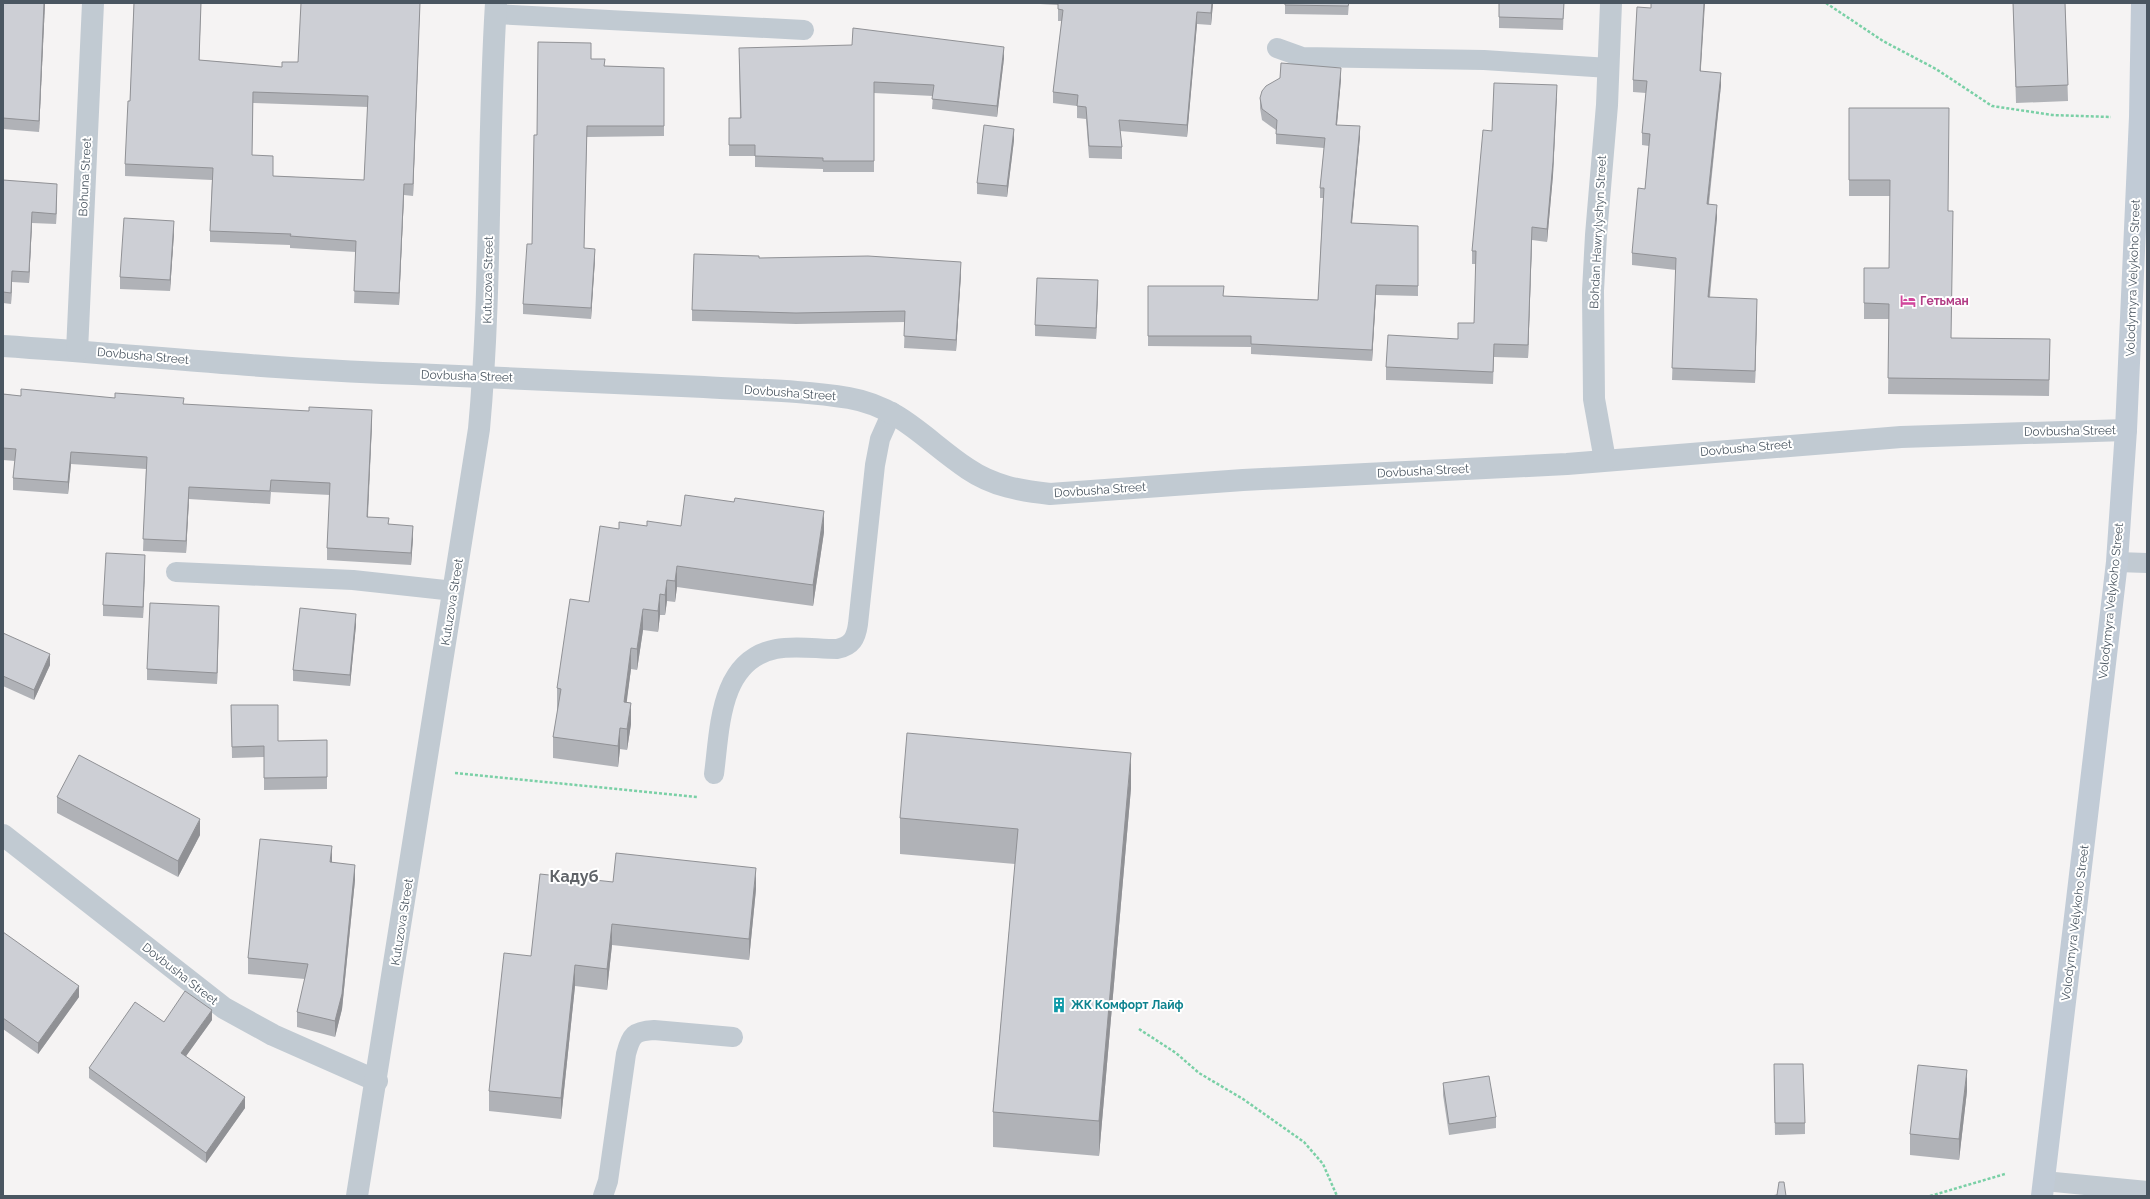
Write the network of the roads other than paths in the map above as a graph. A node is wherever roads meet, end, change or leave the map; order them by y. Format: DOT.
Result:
graph roads {
  1 [pos="93,3"];
  2 [pos="1611,3"];
  3 [pos="2142,3"];
  4 [pos="495,8"];
  5 [pos="804,30"];
  6 [pos="1277,48"];
  7 [pos="1609,68"];
  8 [pos="2144,68"];
  9 [pos="3,346"];
  10 [pos="77,351"];
  11 [pos="484,377"];
  12 [pos="892,412"];
  13 [pos="2126,430"];
  14 [pos="1605,460"];
  15 [pos="2117,562"];
  16 [pos="2147,563"];
  17 [pos="176,572"];
  18 [pos="454,590"];
  19 [pos="714,774"];
  20 [pos="3,836"];
  21 [pos="733,1037"];
  22 [pos="377,1081"];
  23 [pos="2043,1188"];
  24 [pos="2147,1191"];
  25 [pos="357,1196"];
  26 [pos="604,1196"];
  1 -- 10 [label="street, Bohuna Street"];
  2 -- 7 [label="street, Bohdan Hawrylyshyn Street"];
  3 -- 8 [label="main road, Volodymyra Velykoho Street"];
  4 -- 5 [label="lane"];
  4 -- 11 [label="street, Kutuzova Street"];
  6 -- 7 [label="lane"];
  7 -- 14 [label="street, Bohdan Hawrylyshyn Street"];
  8 -- 13 [label="main road, Volodymyra Velykoho Street"];
  9 -- 10 [label="street, Dovbusha Street"];
  10 -- 11 [label="street, Dovbusha Street"];
  11 -- 12 [label="street, Dovbusha Street"];
  11 -- 18 [label="street, Kutuzova Street"];
  12 -- 14 [label="street, Dovbusha Street"];
  12 -- 19 [label="lane"];
  13 -- 14 [label="street, Dovbusha Street"];
  13 -- 15 [label="main road, Volodymyra Velykoho Street"];
  15 -- 16 [label="lane"];
  15 -- 23 [label="main road, Volodymyra Velykoho Street"];
  17 -- 18 [label="lane"];
  18 -- 22 [label="street, Kutuzova Street"];
  20 -- 22 [label="street, Dovbusha Street"];
  21 -- 26 [label="lane"];
  22 -- 25 [label="street, Kutuzova Street"];
  23 -- 24 [label="lane"];
}
